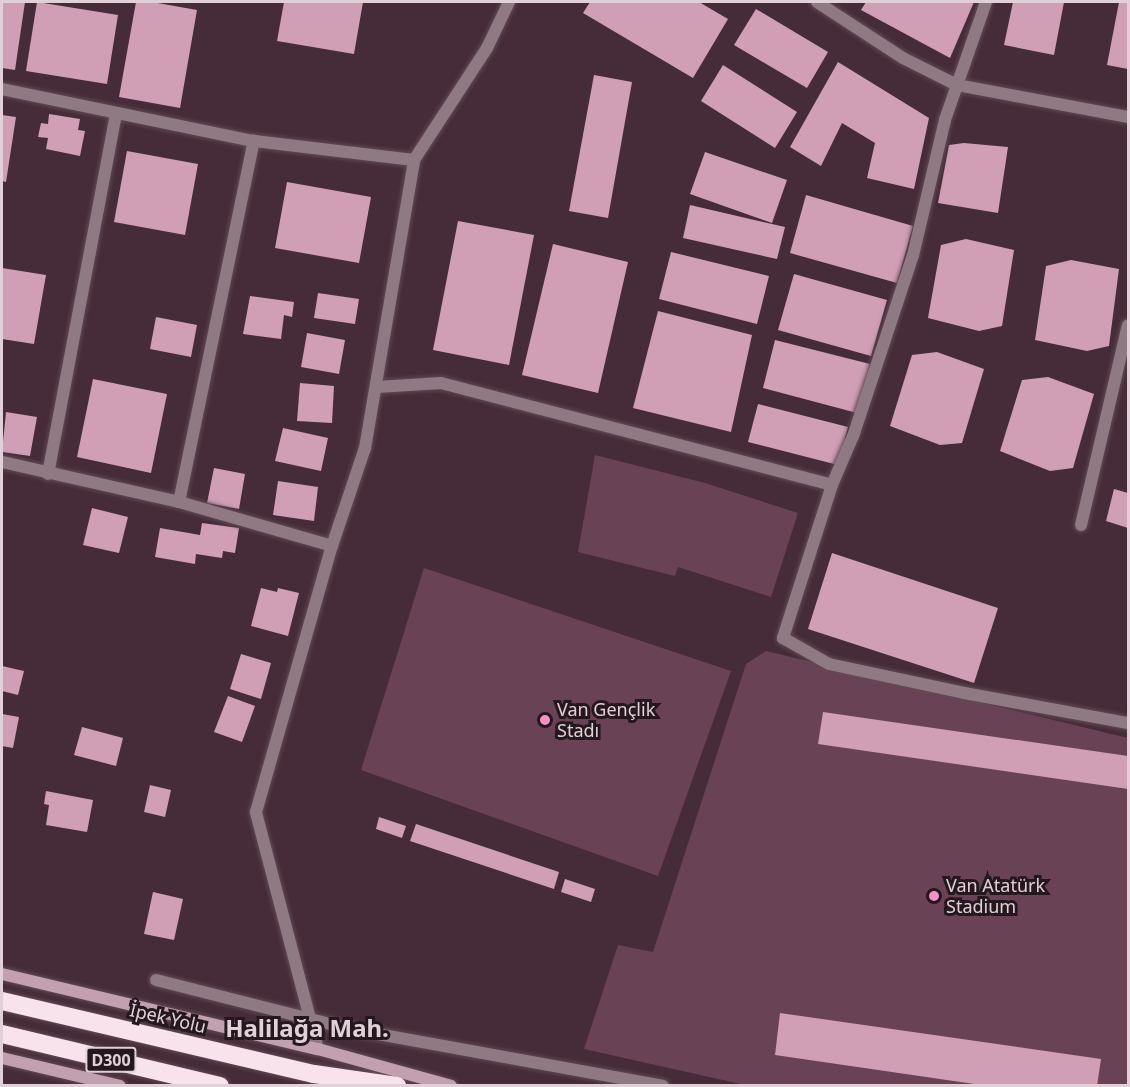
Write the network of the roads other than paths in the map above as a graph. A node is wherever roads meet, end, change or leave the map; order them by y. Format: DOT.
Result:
graph roads {
  1 [pos="509,2"];
  2 [pos="817,2"];
  3 [pos="986,2"];
  4 [pos="957,86"];
  5 [pos="2,89"];
  6 [pos="116,113"];
  7 [pos="1128,117"];
  8 [pos="254,141"];
  9 [pos="414,160"];
  10 [pos="1128,325"];
  11 [pos="377,387"];
  12 [pos="2,462"];
  13 [pos="48,474"];
  14 [pos="832,485"];
  15 [pos="179,502"];
  16 [pos="1081,525"];
  17 [pos="333,546"];
  18 [pos="1128,723"];
  19 [pos="2,974"];
  20 [pos="156,980"];
  21 [pos="2,1001"];
  22 [pos="310,1019"];
  23 [pos="2,1034"];
  24 [pos="318,1049"];
  25 [pos="2,1059"];
  26 [pos="120,1086"];
  27 [pos="220,1086"];
  28 [pos="398,1086"];
  29 [pos="451,1086"];
  30 [pos="663,1086"];
  1 -- 9 [label="street"];
  2 -- 4 [label="street"];
  3 -- 4 [label="street"];
  4 -- 7 [label="street"];
  4 -- 14 [label="street"];
  5 -- 6 [label="street"];
  6 -- 8 [label="street"];
  6 -- 13 [label="street"];
  8 -- 9 [label="street"];
  8 -- 15 [label="street"];
  9 -- 11 [label="street"];
  10 -- 16 [label="street"];
  11 -- 14 [label="street"];
  11 -- 17 [label="street"];
  12 -- 13 [label="street"];
  13 -- 15 [label="street"];
  14 -- 18 [label="street"];
  15 -- 17 [label="street"];
  17 -- 22 [label="street"];
  19 -- 24 [label="street"];
  20 -- 22 [label="street"];
  21 -- 28 [label="highway, İpek Yolu / D300"];
  22 -- 24 [label="street"];
  22 -- 30 [label="street"];
  23 -- 27 [label="highway, D300"];
  24 -- 29 [label="street"];
  25 -- 26 [label="street"];
}
